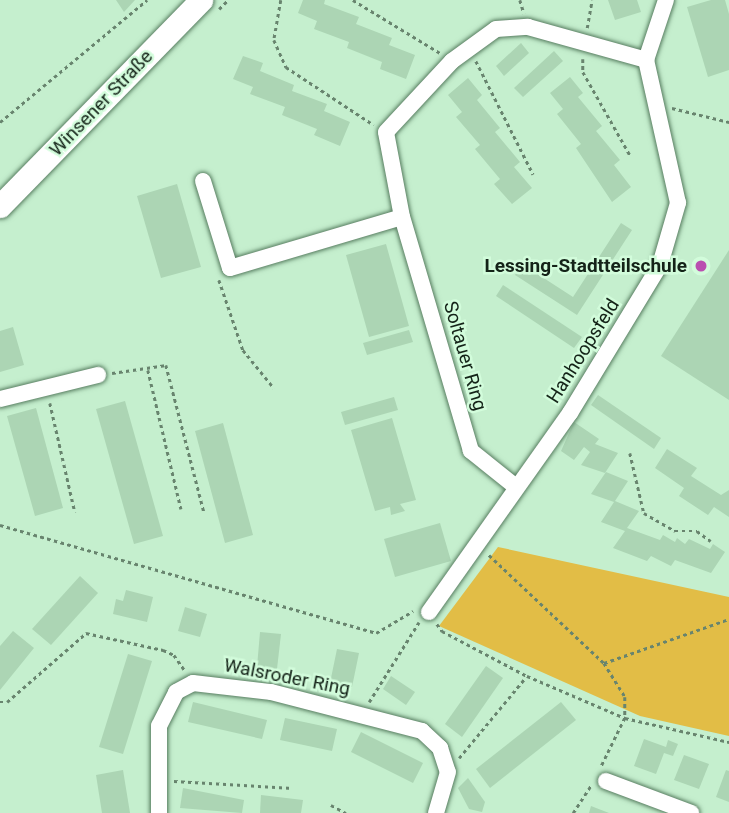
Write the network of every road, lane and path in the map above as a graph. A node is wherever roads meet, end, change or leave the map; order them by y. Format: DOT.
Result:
graph roads {
  1 [pos="147,0"];
  2 [pos="201,0"];
  3 [pos="281,0"];
  4 [pos="353,0"];
  5 [pos="592,0"];
  6 [pos="666,0"];
  7 [pos="584,43"];
  8 [pos="468,46"];
  9 [pos="646,60"];
  10 [pos="452,61"];
  11 [pos="659,106"];
  12 [pos="0,122"];
  13 [pos="729,122"];
  14 [pos="386,132"];
  15 [pos="631,155"];
  16 [pos="533,174"];
  17 [pos="203,181"];
  18 [pos="0,206"];
  19 [pos="402,217"];
  20 [pos="216,273"];
  21 [pos="148,370"];
  22 [pos="98,375"];
  23 [pos="47,386"];
  24 [pos="274,388"];
  25 [pos="0,399"];
  26 [pos="630,453"];
  27 [pos="516,488"];
  28 [pos="181,509"];
  29 [pos="204,512"];
  30 [pos="75,513"];
  31 [pos="0,525"];
  32 [pos="710,541"];
  33 [pos="477,546"];
  34 [pos="429,612"];
  35 [pos="729,619"];
  36 [pos="604,663"];
  37 [pos="527,676"];
  38 [pos="193,683"];
  39 [pos="0,702"];
  40 [pos="362,713"];
  41 [pos="625,718"];
  42 [pos="729,742"];
  43 [pos="448,772"];
  44 [pos="157,780"];
  45 [pos="606,781"];
  46 [pos="293,788"];
  47 [pos="331,805"];
  48 [pos="159,813"];
  49 [pos="346,813"];
  50 [pos="436,813"];
  51 [pos="691,813"];
  1 -- 12 [label="path"];
  2 -- 18 [label="main road, Winsener Straße"];
  3 -- 14 [label="path"];
  4 -- 10 [label="path"];
  5 -- 7 [label="path"];
  6 -- 9 [label="street"];
  7 -- 8 [label="street"];
  7 -- 9 [label="street"];
  7 -- 15 [label="path"];
  8 -- 10 [label="street"];
  8 -- 16 [label="path"];
  9 -- 11 [label="street, Hanhoopsfeld"];
  10 -- 14 [label="street"];
  11 -- 13 [label="path"];
  11 -- 27 [label="street, Hanhoopsfeld"];
  14 -- 19 [label="street, Soltauer Ring"];
  17 -- 19 [label="street"];
  19 -- 27 [label="street, Soltauer Ring"];
  20 -- 24 [label="path"];
  21 -- 22 [label="path"];
  21 -- 28 [label="path"];
  21 -- 29 [label="path"];
  22 -- 23 [label="street"];
  23 -- 25 [label="street"];
  23 -- 30 [label="path"];
  26 -- 32 [label="path"];
  27 -- 33 [label="street, Hanhoopsfeld"];
  31 -- 34 [label="path"];
  33 -- 34 [label="street, Hanhoopsfeld"];
  33 -- 36 [label="path"];
  34 -- 37 [label="path"];
  34 -- 40 [label="path"];
  35 -- 36 [label="path"];
  36 -- 41 [label="path"];
  37 -- 41 [label="path"];
  37 -- 43 [label="path"];
  38 -- 39 [label="path"];
  38 -- 40 [label="street, Walsroder Ring"];
  38 -- 44 [label="street"];
  40 -- 43 [label="street, Walsroder Ring"];
  41 -- 42 [label="path"];
  43 -- 50 [label="street"];
  44 -- 46 [label="path"];
  44 -- 48 [label="street"];
  45 -- 51 [label="street"];
  47 -- 49 [label="path"];
}
